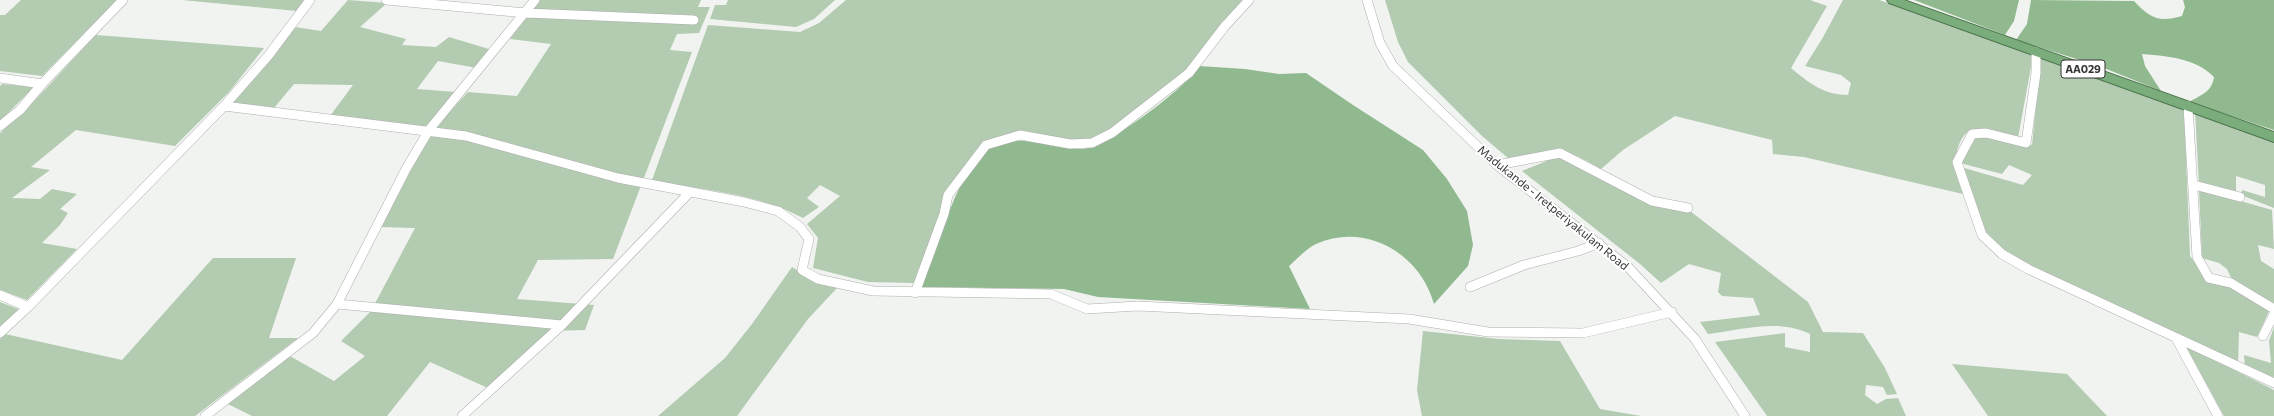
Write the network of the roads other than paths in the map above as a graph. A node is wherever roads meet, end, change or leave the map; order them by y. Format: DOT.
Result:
graph roads {
  1 [pos="122,0"];
  2 [pos="310,0"];
  3 [pos="386,0"];
  4 [pos="535,0"];
  5 [pos="1249,0"];
  6 [pos="1368,0"];
  7 [pos="1893,0"];
  8 [pos="526,13"];
  9 [pos="694,20"];
  10 [pos="2036,52"];
  11 [pos="0,78"];
  12 [pos="42,84"];
  13 [pos="224,106"];
  14 [pos="2188,106"];
  15 [pos="0,126"];
  16 [pos="429,130"];
  17 [pos="2274,137"];
  18 [pos="1497,165"];
  19 [pos="2194,185"];
  20 [pos="689,193"];
  21 [pos="2240,197"];
  22 [pos="1688,208"];
  23 [pos="1599,243"];
  24 [pos="1470,288"];
  25 [pos="915,293"];
  26 [pos="0,296"];
  27 [pos="337,304"];
  28 [pos="28,307"];
  29 [pos="2274,309"];
  30 [pos="1672,312"];
  31 [pos="2274,314"];
  32 [pos="562,324"];
  33 [pos="0,333"];
  34 [pos="2263,336"];
  35 [pos="2176,338"];
  36 [pos="2274,383"];
  37 [pos="205,416"];
  38 [pos="462,416"];
  39 [pos="1745,416"];
  40 [pos="2218,416"];
  1 -- 12 [label="street"];
  2 -- 13 [label="street"];
  3 -- 8 [label="street"];
  4 -- 8 [label="street"];
  5 -- 25 [label="street"];
  6 -- 18 [label="street, Madukande - Iretperiyakulam Road"];
  7 -- 10 [label="highway, AA029"];
  8 -- 9 [label="street"];
  8 -- 16 [label="street"];
  10 -- 14 [label="highway, AA029"];
  10 -- 35 [label="street"];
  11 -- 12 [label="street"];
  12 -- 15 [label="street"];
  13 -- 16 [label="street"];
  13 -- 28 [label="street"];
  14 -- 17 [label="highway, AA029"];
  14 -- 19 [label="street"];
  16 -- 20 [label="street"];
  16 -- 27 [label="street"];
  18 -- 22 [label="street"];
  18 -- 23 [label="street, Madukande - Iretperiyakulam Road"];
  19 -- 21 [label="street"];
  19 -- 29 [label="street"];
  20 -- 25 [label="street"];
  20 -- 32 [label="street"];
  23 -- 24 [label="street"];
  23 -- 30 [label="street, Madukande - Iretperiyakulam Road"];
  25 -- 30 [label="street"];
  26 -- 28 [label="street"];
  27 -- 32 [label="street"];
  27 -- 37 [label="street"];
  28 -- 33 [label="street"];
  30 -- 39 [label="street, Madukande - Iretperiyakulam Road"];
  31 -- 34 [label="street"];
  32 -- 38 [label="street"];
  35 -- 36 [label="street"];
  35 -- 40 [label="street"];
}
